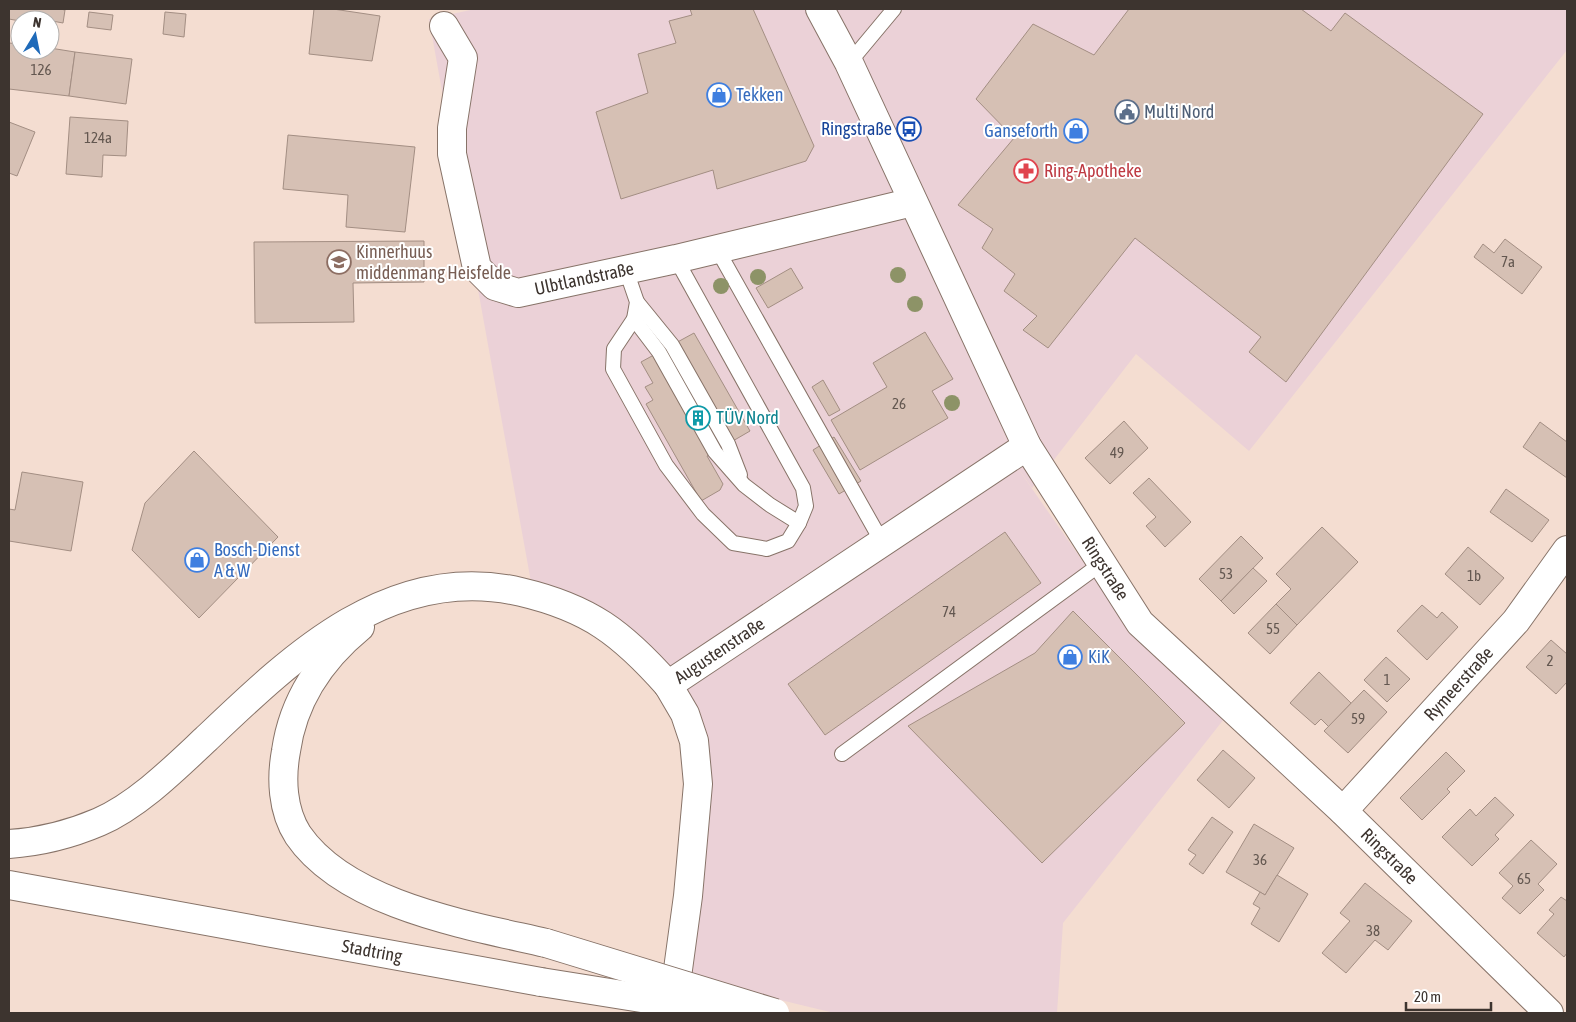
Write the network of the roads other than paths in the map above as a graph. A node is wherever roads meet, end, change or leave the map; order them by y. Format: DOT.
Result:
graph roads {
  1 [pos="820,9"];
  2 [pos="894,9"];
  3 [pos="444,26"];
  4 [pos="848,63"];
  5 [pos="913,202"];
  6 [pos="717,249"];
  7 [pos="676,259"];
  8 [pos="626,270"];
  9 [pos="637,302"];
  10 [pos="634,319"];
  11 [pos="1027,446"];
  12 [pos="744,485"];
  13 [pos="799,523"];
  14 [pos="882,542"];
  15 [pos="1567,550"];
  16 [pos="1102,563"];
  17 [pos="392,601"];
  18 [pos="668,685"];
  19 [pos="842,754"];
  20 [pos="1343,811"];
  21 [pos="9,844"];
  22 [pos="9,886"];
  23 [pos="672,1013"];
  24 [pos="736,1013"];
  25 [pos="775,1013"];
  26 [pos="1549,1013"];
  1 -- 4 [label="main road, Ringstraße"];
  2 -- 4 [label="lane"];
  3 -- 8 [label="main road, Ulbtlandstraße"];
  4 -- 5 [label="main road, Ringstraße"];
  5 -- 6 [label="main road, Ulbtlandstraße"];
  5 -- 11 [label="main road, Ringstraße"];
  6 -- 7 [label="main road, Ulbtlandstraße"];
  6 -- 14 [label="lane"];
  7 -- 8 [label="main road, Ulbtlandstraße"];
  7 -- 13 [label="lane"];
  8 -- 9 [label="lane"];
  9 -- 10 [label="lane"];
  9 -- 12 [label="lane"];
  10 -- 12 [label="lane"];
  10 -- 13 [label="lane"];
  11 -- 14 [label="main road, Augustenstraße"];
  11 -- 16 [label="main road, Ringstraße"];
  12 -- 13 [label="lane"];
  14 -- 18 [label="main road, Augustenstraße"];
  15 -- 20 [label="main road, Rymeerstraße"];
  16 -- 19 [label="lane"];
  16 -- 20 [label="main road, Ringstraße"];
  17 -- 18 [label="main road"];
  17 -- 21 [label="main road"];
  17 -- 25 [label="main road, bridge"];
  18 -- 23 [label="main road, Augustenstraße"];
  20 -- 26 [label="main road, Ringstraße"];
  22 -- 24 [label="main road, Stadtring, bridge"];
}
